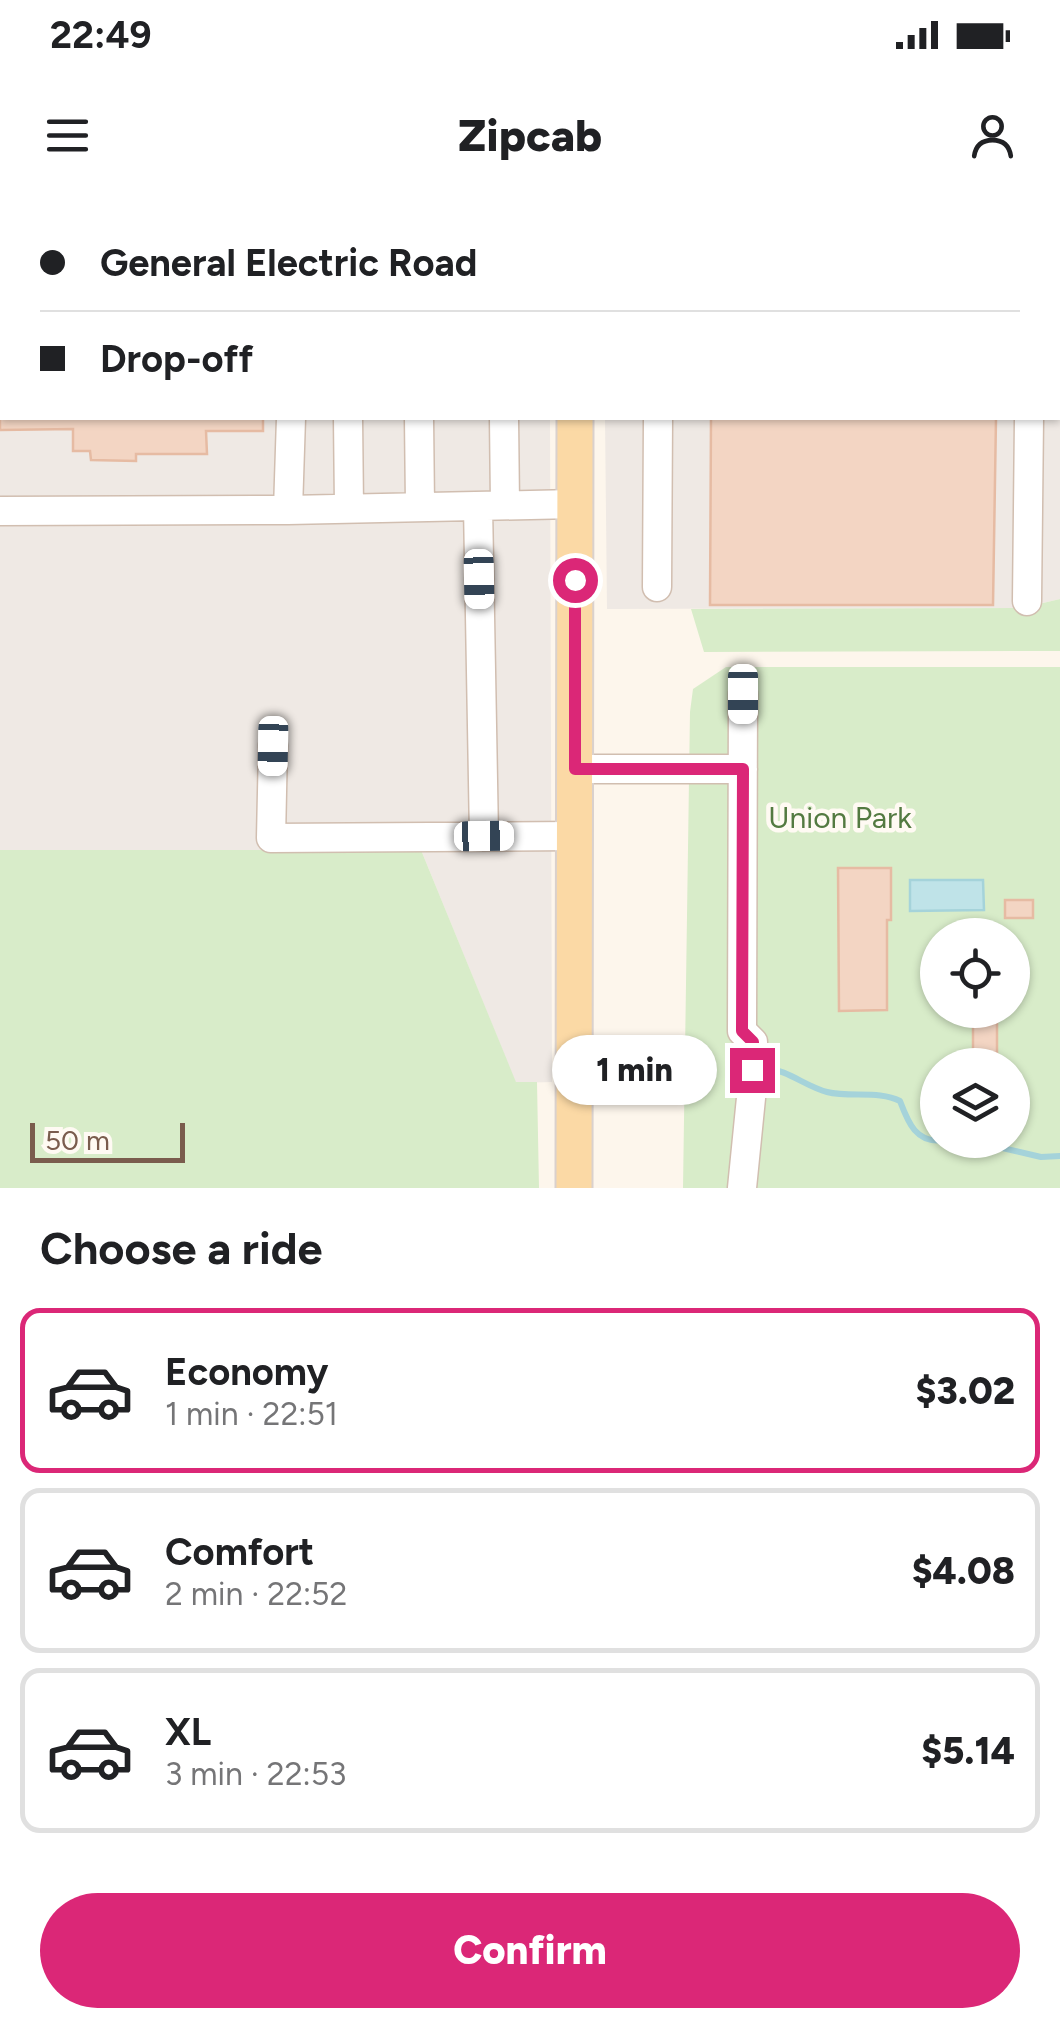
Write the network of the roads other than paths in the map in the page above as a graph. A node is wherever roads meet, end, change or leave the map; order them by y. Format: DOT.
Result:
graph roads {
  1 [pos="291,420"];
  2 [pos="348,420"];
  3 [pos="419,420"];
  4 [pos="504,420"];
  5 [pos="574,420"];
  6 [pos="658,420"];
  7 [pos="1029,420"];
  8 [pos="575,504"];
  9 [pos="492,505"];
  10 [pos="420,506"];
  11 [pos="349,508"];
  12 [pos="288,510"];
  13 [pos="0,511"];
  14 [pos="657,587"];
  15 [pos="1027,601"];
  16 [pos="743,694"];
  17 [pos="273,746"];
  18 [pos="575,769"];
  19 [pos="743,769"];
  20 [pos="484,836"];
  21 [pos="574,836"];
  22 [pos="574,1188"];
  23 [pos="742,1188"];
  1 -- 12 [label="lane"];
  2 -- 11 [label="lane"];
  3 -- 10 [label="lane"];
  4 -- 9 [label="lane"];
  5 -- 8 [label="main road"];
  6 -- 14 [label="lane"];
  7 -- 15 [label="lane"];
  8 -- 9 [label="lane"];
  8 -- 18 [label="main road"];
  9 -- 10 [label="lane"];
  9 -- 20 [label="lane"];
  10 -- 11 [label="lane"];
  11 -- 12 [label="lane"];
  12 -- 13 [label="lane"];
  16 -- 19 [label="lane"];
  17 -- 20 [label="lane"];
  18 -- 19 [label="lane"];
  18 -- 21 [label="main road"];
  19 -- 23 [label="lane"];
  20 -- 21 [label="lane"];
  21 -- 22 [label="main road"];
}
